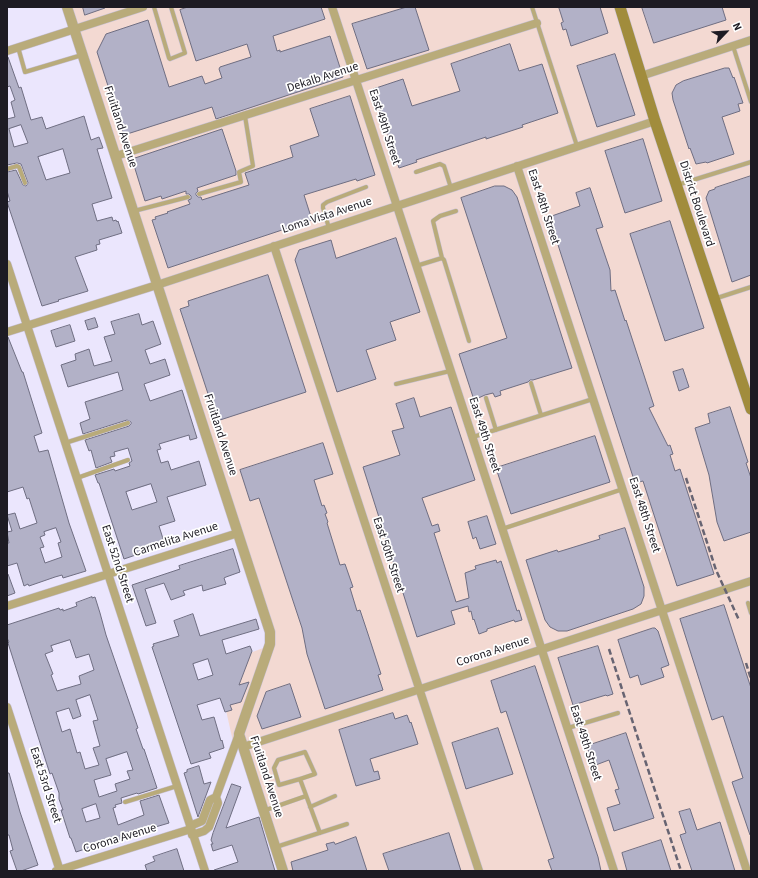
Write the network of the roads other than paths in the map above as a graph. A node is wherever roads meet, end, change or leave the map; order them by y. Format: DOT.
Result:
graph roads {
  1 [pos="68,7"];
  2 [pos="143,7"];
  3 [pos="154,7"];
  4 [pos="171,7"];
  5 [pos="332,7"];
  6 [pos="532,7"];
  7 [pos="620,7"];
  8 [pos="537,23"];
  9 [pos="75,29"];
  10 [pos="750,43"];
  11 [pos="733,46"];
  12 [pos="18,47"];
  13 [pos="7,50"];
  14 [pos="83,55"];
  15 [pos="641,76"];
  16 [pos="356,80"];
  17 [pos="751,102"];
  18 [pos="245,116"];
  19 [pos="655,121"];
  20 [pos="577,147"];
  21 [pos="116,156"];
  22 [pos="751,162"];
  23 [pos="517,166"];
  24 [pos="7,169"];
  25 [pos="416,172"];
  26 [pos="25,183"];
  27 [pos="676,186"];
  28 [pos="366,187"];
  29 [pos="451,188"];
  30 [pos="199,194"];
  31 [pos="188,198"];
  32 [pos="397,206"];
  33 [pos="456,211"];
  34 [pos="134,212"];
  35 [pos="329,228"];
  36 [pos="274,246"];
  37 [pos="442,258"];
  38 [pos="7,264"];
  39 [pos="416,266"];
  40 [pos="158,285"];
  41 [pos="751,288"];
  42 [pos="714,299"];
  43 [pos="27,326"];
  44 [pos="7,332"];
  45 [pos="469,341"];
  46 [pos="451,371"];
  47 [pos="531,383"];
  48 [pos="396,384"];
  49 [pos="486,398"];
  50 [pos="593,399"];
  51 [pos="751,409"];
  52 [pos="541,415"];
  53 [pos="128,423"];
  54 [pos="496,430"];
  55 [pos="473,437"];
  56 [pos="65,443"];
  57 [pos="128,460"];
  58 [pos="77,478"];
  59 [pos="623,489"];
  60 [pos="502,529"];
  61 [pos="238,533"];
  62 [pos="108,574"];
  63 [pos="751,581"];
  64 [pos="748,603"];
  65 [pos="7,606"];
  66 [pos="662,610"];
  67 [pos="751,613"];
  68 [pos="542,649"];
  69 [pos="419,689"];
  70 [pos="7,707"];
  71 [pos="618,713"];
  72 [pos="568,728"];
  73 [pos="239,734"];
  74 [pos="243,747"];
  75 [pos="300,779"];
  76 [pos="177,786"];
  77 [pos="306,796"];
  78 [pos="335,796"];
  79 [pos="125,802"];
  80 [pos="310,807"];
  81 [pos="263,811"];
  82 [pos="347,824"];
  83 [pos="191,830"];
  84 [pos="320,833"];
  85 [pos="275,847"];
  86 [pos="59,871"];
  87 [pos="205,871"];
  88 [pos="283,871"];
  89 [pos="479,871"];
  90 [pos="614,871"];
  91 [pos="747,871"];
  1 -- 9 [label="street, Fruitland Avenue"];
  2 -- 9 [label="street"];
  3 -- 4 [label="lane"];
  5 -- 16 [label="street, East 49th Street"];
  6 -- 8 [label="lane"];
  7 -- 15 [label="main road, District Boulevard"];
  8 -- 16 [label="street, Dekalb Avenue"];
  8 -- 20 [label="lane"];
  9 -- 12 [label="street"];
  9 -- 14 [label="street, Fruitland Avenue"];
  10 -- 11 [label="street"];
  11 -- 15 [label="street"];
  11 -- 17 [label="lane"];
  12 -- 13 [label="street"];
  12 -- 14 [label="lane"];
  14 -- 21 [label="street, Fruitland Avenue"];
  15 -- 19 [label="main road, District Boulevard"];
  16 -- 18 [label="street, Dekalb Avenue"];
  16 -- 32 [label="street, East 49th Street"];
  18 -- 21 [label="street, Dekalb Avenue"];
  18 -- 30 [label="lane"];
  19 -- 20 [label="street, Loma Vista Avenue"];
  19 -- 27 [label="main road, District Boulevard"];
  20 -- 23 [label="street, Loma Vista Avenue"];
  21 -- 34 [label="street, Fruitland Avenue"];
  22 -- 27 [label="lane"];
  23 -- 29 [label="street, Loma Vista Avenue"];
  23 -- 50 [label="street, East 48th Street"];
  24 -- 26 [label="lane"];
  25 -- 29 [label="lane"];
  27 -- 42 [label="main road, District Boulevard"];
  28 -- 35 [label="lane"];
  29 -- 32 [label="street, Loma Vista Avenue"];
  31 -- 34 [label="lane"];
  32 -- 35 [label="street, Loma Vista Avenue"];
  32 -- 39 [label="street, East 49th Street"];
  33 -- 37 [label="lane"];
  34 -- 40 [label="street, Fruitland Avenue"];
  35 -- 36 [label="street, Loma Vista Avenue"];
  36 -- 40 [label="street, Loma Vista Avenue"];
  36 -- 69 [label="street, East 50th Street"];
  37 -- 39 [label="lane"];
  37 -- 45 [label="lane"];
  38 -- 43 [label="street, East 52nd Street"];
  39 -- 46 [label="street, East 49th Street"];
  40 -- 43 [label="street, Loma Vista Avenue"];
  40 -- 61 [label="street, Fruitland Avenue"];
  41 -- 42 [label="lane"];
  42 -- 51 [label="main road, District Boulevard"];
  43 -- 44 [label="street, Loma Vista Avenue"];
  43 -- 56 [label="street, East 52nd Street"];
  46 -- 48 [label="lane"];
  46 -- 55 [label="street, East 49th Street"];
  47 -- 52 [label="lane"];
  49 -- 54 [label="lane"];
  50 -- 52 [label="lane"];
  50 -- 59 [label="street, East 48th Street"];
  52 -- 54 [label="lane"];
  53 -- 56 [label="lane"];
  54 -- 55 [label="lane"];
  55 -- 60 [label="street, East 49th Street"];
  56 -- 58 [label="street, East 52nd Street"];
  57 -- 58 [label="lane"];
  58 -- 62 [label="street, East 52nd Street"];
  59 -- 60 [label="lane"];
  59 -- 66 [label="street, East 48th Street"];
  60 -- 68 [label="street, East 49th Street"];
  61 -- 62 [label="street, Carmelita Avenue"];
  61 -- 73 [label="street, Fruitland Avenue"];
  62 -- 65 [label="street, Carmelita Avenue"];
  62 -- 76 [label="street, East 52nd Street"];
  63 -- 66 [label="street, Corona Avenue"];
  64 -- 67 [label="lane"];
  66 -- 68 [label="street, Corona Avenue"];
  66 -- 91 [label="street, East 48th Street"];
  68 -- 69 [label="street, Corona Avenue"];
  68 -- 72 [label="street, East 49th Street"];
  69 -- 74 [label="street, Corona Avenue"];
  69 -- 89 [label="street, East 50th Street"];
  70 -- 86 [label="street, East 53rd Street"];
  71 -- 72 [label="lane"];
  72 -- 90 [label="street, East 49th Street"];
  73 -- 74 [label="street, Fruitland Avenue"];
  73 -- 83 [label="street, Corona Avenue"];
  74 -- 81 [label="street, Fruitland Avenue"];
  75 -- 75 [label="lane"];
  75 -- 77 [label="lane"];
  76 -- 79 [label="lane"];
  76 -- 83 [label="street, East 52nd Street"];
  77 -- 80 [label="lane"];
  77 -- 81 [label="lane"];
  78 -- 80 [label="lane"];
  80 -- 84 [label="lane"];
  81 -- 85 [label="street, Fruitland Avenue"];
  82 -- 84 [label="lane"];
  83 -- 86 [label="street, Corona Avenue"];
  83 -- 87 [label="street, East 52nd Street"];
  84 -- 85 [label="lane"];
  85 -- 88 [label="street, Fruitland Avenue"];
}
